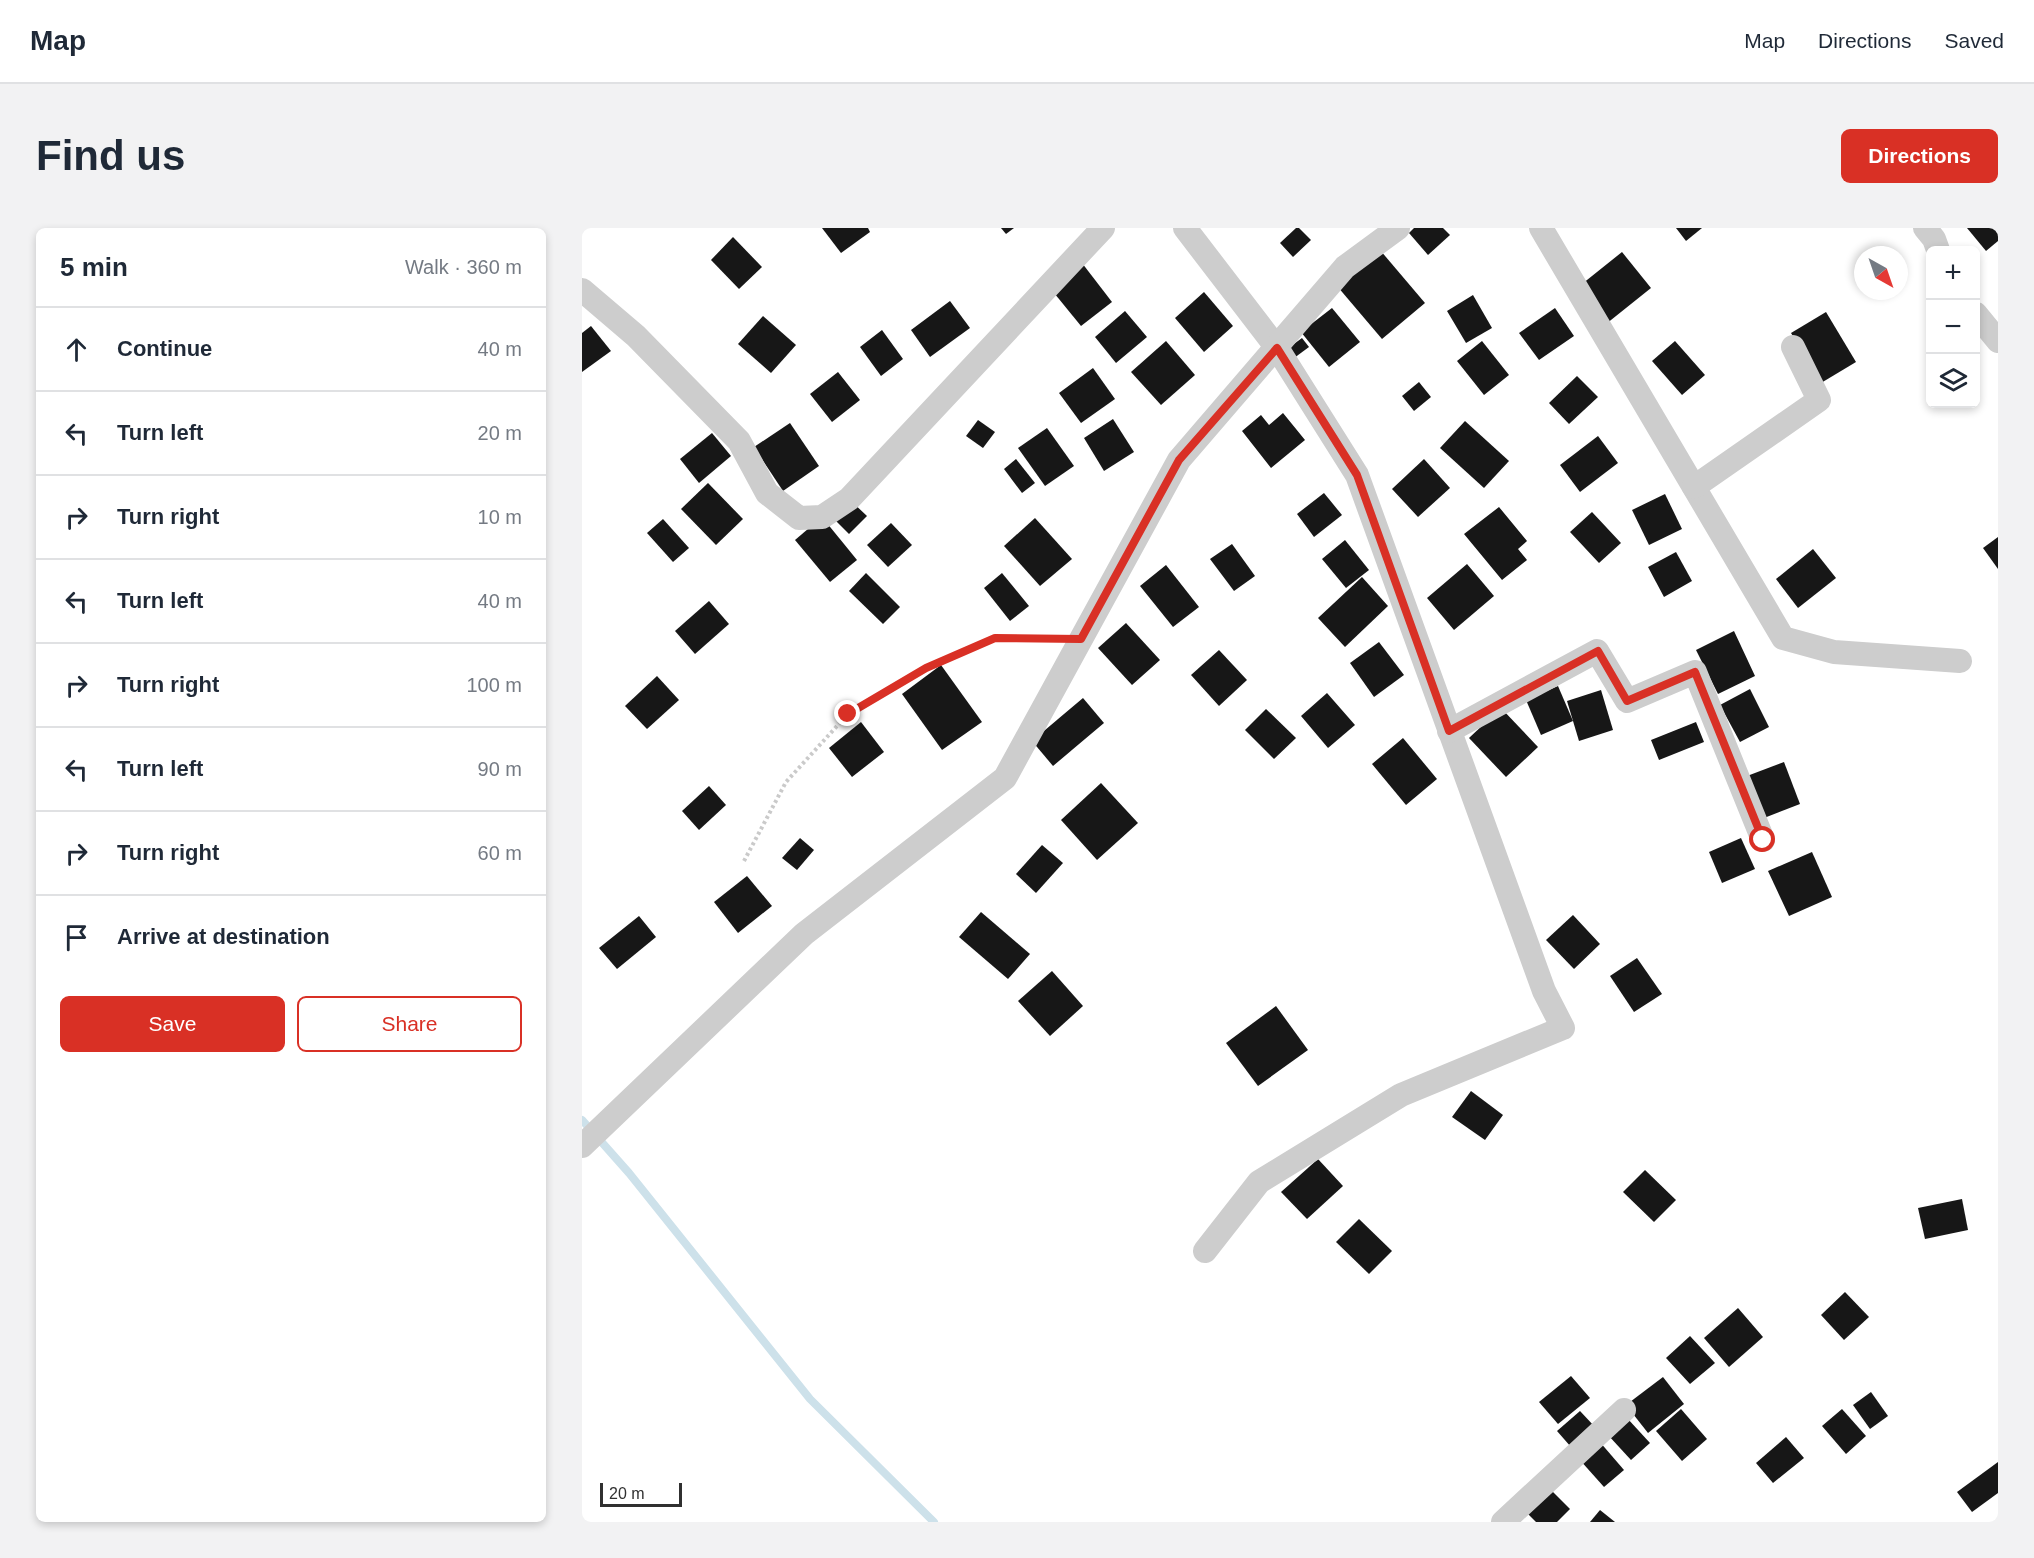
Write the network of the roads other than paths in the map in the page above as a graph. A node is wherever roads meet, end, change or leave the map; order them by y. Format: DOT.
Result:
graph roads {
  1 [pos="1103,228"];
  2 [pos="1185,228"];
  3 [pos="1398,228"];
  4 [pos="1541,228"];
  5 [pos="1925,228"];
  6 [pos="1937,246"];
  7 [pos="582,290"];
  8 [pos="1980,319"];
  9 [pos="1998,341"];
  10 [pos="1793,346"];
  11 [pos="1277,348"];
  12 [pos="1694,487"];
  13 [pos="1960,661"];
  14 [pos="1449,731"];
  15 [pos="1763,840"];
  16 [pos="582,1146"];
  17 [pos="1205,1251"];
  18 [pos="1624,1410"];
  19 [pos="1503,1522"];
  1 -- 7 [label="street"];
  2 -- 11 [label="street"];
  3 -- 11 [label="street"];
  4 -- 12 [label="street"];
  5 -- 6 [label="street"];
  8 -- 9 [label="street"];
  10 -- 12 [label="street"];
  11 -- 14 [label="street"];
  11 -- 16 [label="street"];
  12 -- 13 [label="street"];
  14 -- 15 [label="street"];
  14 -- 17 [label="street"];
  18 -- 19 [label="street"];
}
